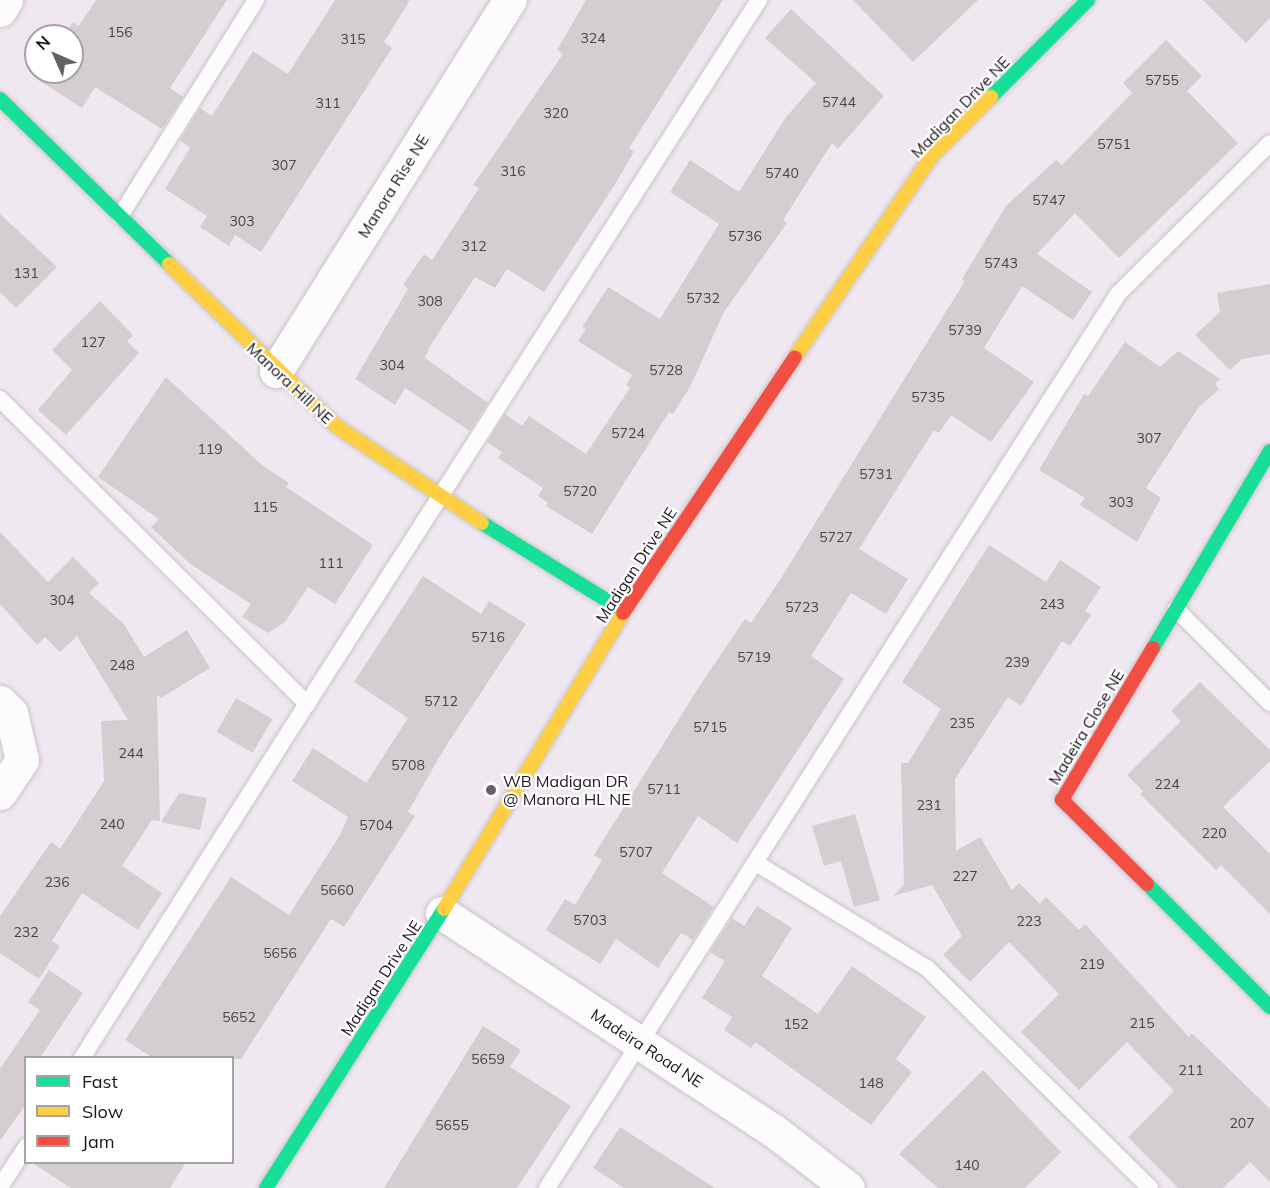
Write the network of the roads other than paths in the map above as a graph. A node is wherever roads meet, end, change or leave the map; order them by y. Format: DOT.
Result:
graph roads {
  1 [pos="6,0"];
  2 [pos="256,0"];
  3 [pos="510,0"];
  4 [pos="759,0"];
  5 [pos="1088,0"];
  6 [pos="0,10"];
  7 [pos="0,99"];
  8 [pos="1270,143"];
  9 [pos="120,216"];
  10 [pos="276,371"];
  11 [pos="0,399"];
  12 [pos="1270,451"];
  13 [pos="441,498"];
  14 [pos="1176,609"];
  15 [pos="624,611"];
  16 [pos="0,702"];
  17 [pos="1270,703"];
  18 [pos="307,704"];
  19 [pos="0,794"];
  20 [pos="756,863"];
  21 [pos="442,913"];
  22 [pos="1270,1007"];
  23 [pos="642,1046"];
  24 [pos="83,1056"];
  25 [pos="24,1150"];
  26 [pos="0,1187"];
  27 [pos="266,1188"];
  28 [pos="547,1188"];
  29 [pos="848,1188"];
  30 [pos="1150,1188"];
  1 -- 6 [label="street"];
  2 -- 9 [label="lane"];
  3 -- 10 [label="street, Manora Rise NE"];
  4 -- 13 [label="lane"];
  5 -- 15 [label="street, Madigan Drive NE"];
  7 -- 9 [label="street, Manora Hill NE"];
  8 -- 20 [label="lane"];
  9 -- 10 [label="street, Manora Hill NE"];
  10 -- 13 [label="street, Manora Hill NE"];
  11 -- 18 [label="lane"];
  12 -- 14 [label="street, Madeira Close NE"];
  13 -- 15 [label="street, Manora Hill NE"];
  13 -- 18 [label="lane"];
  14 -- 17 [label="lane"];
  14 -- 22 [label="street, Madeira Close NE"];
  15 -- 21 [label="street, Madigan Drive NE"];
  16 -- 19 [label="street"];
  18 -- 24 [label="lane"];
  20 -- 23 [label="lane"];
  20 -- 30 [label="lane"];
  21 -- 23 [label="street, Madeira Road NE"];
  21 -- 27 [label="street, Madigan Drive NE"];
  23 -- 28 [label="lane"];
  23 -- 29 [label="street, Madeira Road NE"];
  25 -- 26 [label="lane"];
}
